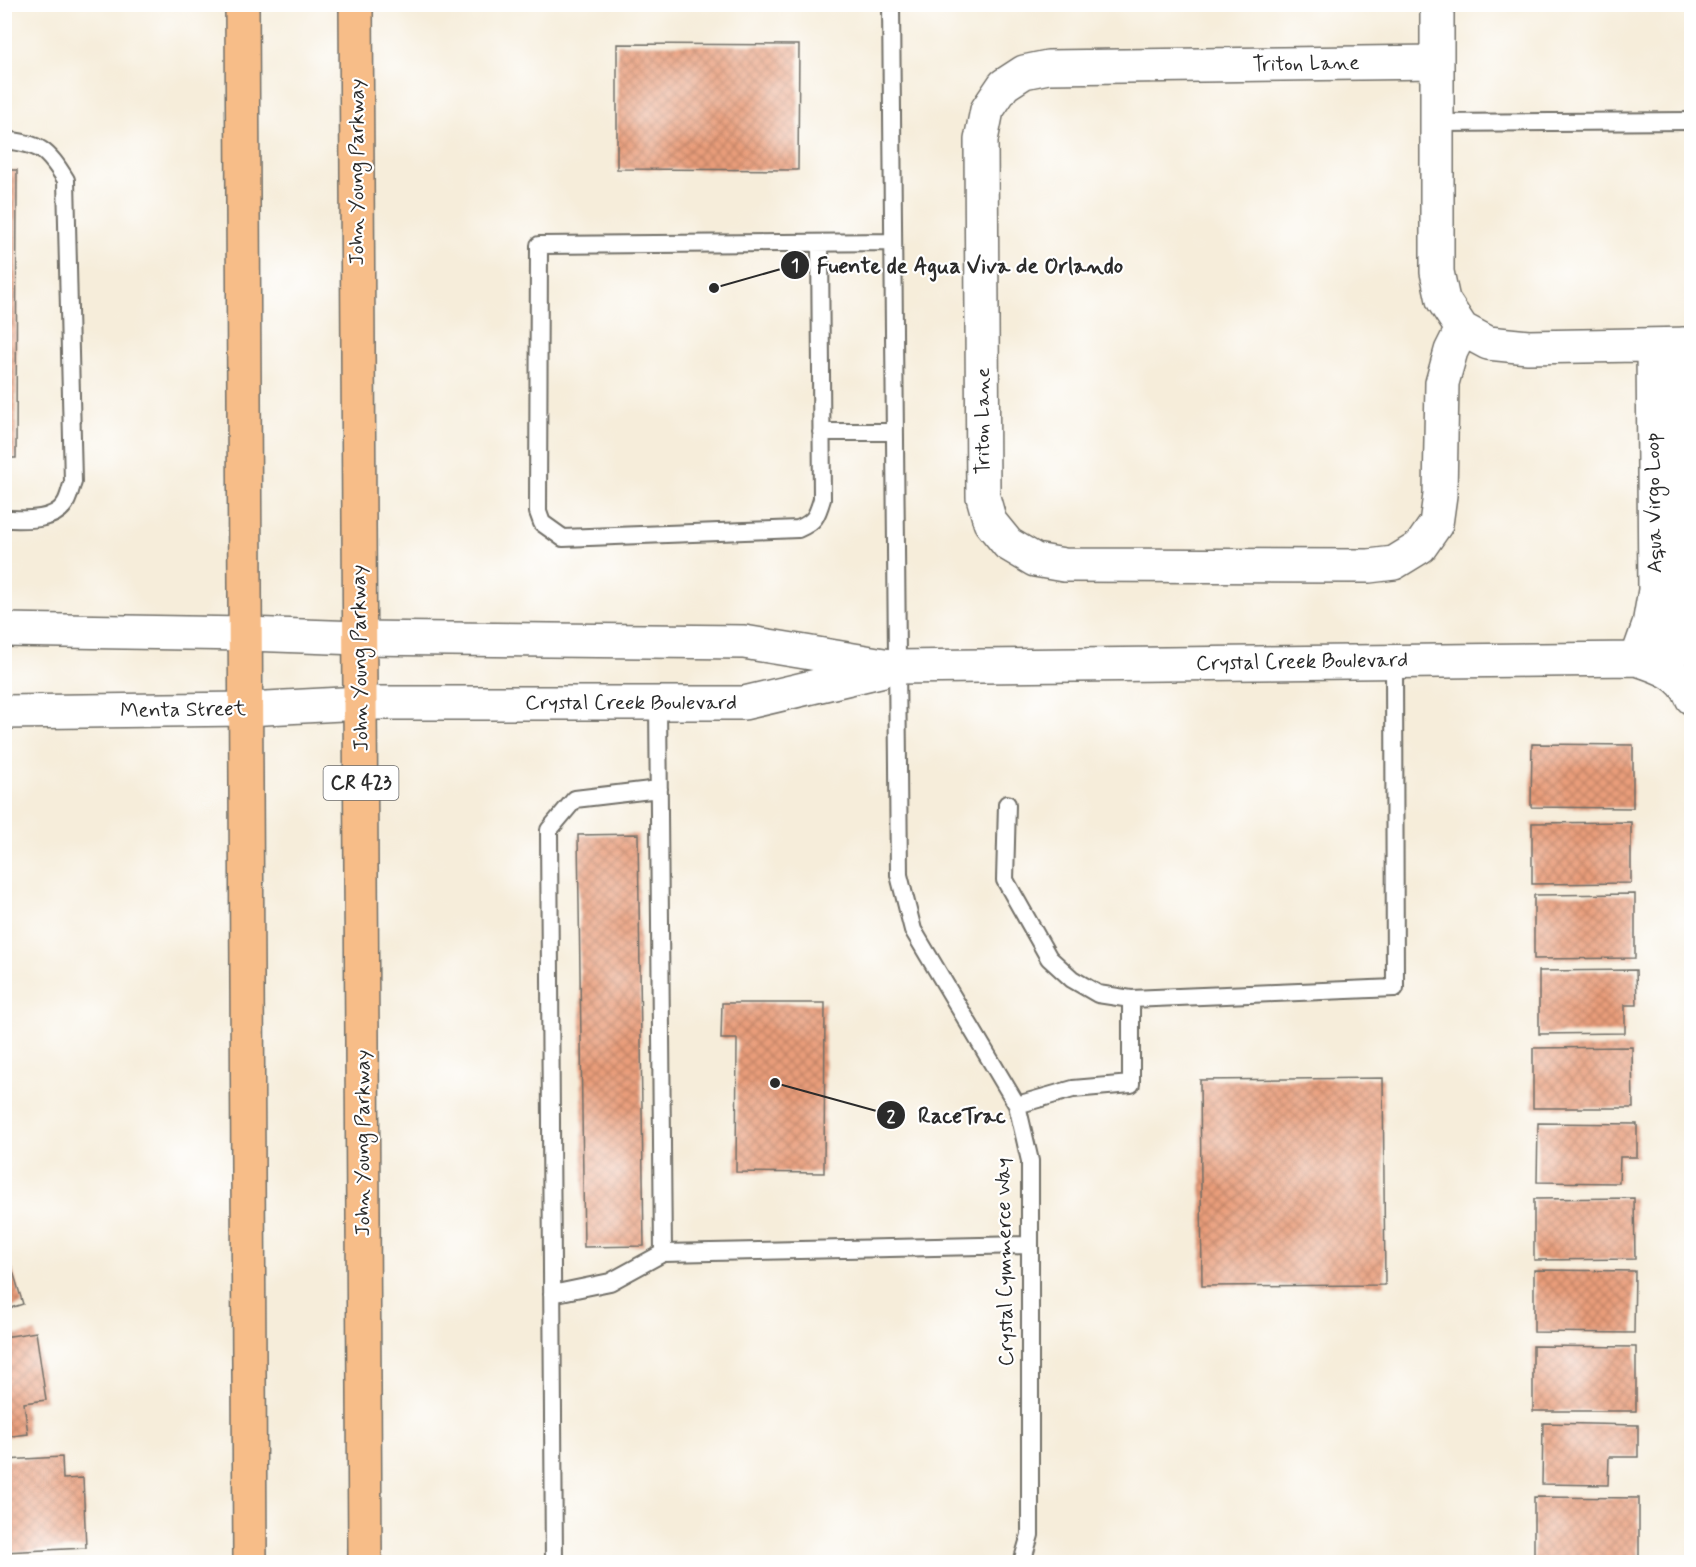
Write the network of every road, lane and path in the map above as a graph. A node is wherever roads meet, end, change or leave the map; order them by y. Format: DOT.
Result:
graph roads {
  1 [pos="242,4"];
  2 [pos="356,4"];
  3 [pos="891,4"];
  4 [pos="1437,4"];
  5 [pos="1437,62"];
  6 [pos="1692,121"];
  7 [pos="1437,123"];
  8 [pos="4,140"];
  9 [pos="893,242"];
  10 [pos="820,243"];
  11 [pos="1462,329"];
  12 [pos="1676,345"];
  13 [pos="821,432"];
  14 [pos="894,432"];
  15 [pos="4,519"];
  16 [pos="4,630"];
  17 [pos="246,634"];
  18 [pos="359,638"];
  19 [pos="1394,661"];
  20 [pos="1651,664"];
  21 [pos="896,667"];
  22 [pos="1692,698"];
  23 [pos="361,703"];
  24 [pos="658,703"];
  25 [pos="246,709"];
  26 [pos="4,712"];
  27 [pos="658,789"];
  28 [pos="1007,804"];
  29 [pos="1131,999"];
  30 [pos="1017,1105"];
  31 [pos="1030,1245"];
  32 [pos="663,1253"];
  33 [pos="552,1294"];
  34 [pos="250,1563"];
  35 [pos="365,1563"];
  36 [pos="554,1563"];
  37 [pos="1022,1563"];
  1 -- 17 [label="highway"];
  2 -- 18 [label="highway, John Young Parkway / CR 423"];
  3 -- 9 [label="lane, Crystal Cymmerce Way"];
  4 -- 5 [label="street"];
  5 -- 7 [label="street"];
  5 -- 11 [label="street, Triton Lane"];
  6 -- 7 [label="lane"];
  7 -- 11 [label="street"];
  8 -- 15 [label="lane"];
  9 -- 10 [label="lane"];
  9 -- 14 [label="lane, Crystal Cymmerce Way"];
  10 -- 13 [label="lane"];
  10 -- 13 [label="lane"];
  11 -- 12 [label="street"];
  12 -- 20 [label="street, Aqua Virgo Loop"];
  13 -- 14 [label="lane"];
  14 -- 21 [label="lane, Crystal Cymmerce Way"];
  16 -- 17 [label="street"];
  17 -- 18 [label="street"];
  17 -- 25 [label="highway"];
  18 -- 21 [label="street, Crystal Creek Boulevard"];
  18 -- 23 [label="highway, John Young Parkway / CR 423"];
  19 -- 20 [label="street, Crystal Creek Boulevard"];
  19 -- 21 [label="street, Crystal Creek Boulevard"];
  19 -- 29 [label="lane"];
  20 -- 22 [label="street"];
  21 -- 24 [label="street, Crystal Creek Boulevard"];
  21 -- 30 [label="lane, Crystal Cymmerce Way"];
  23 -- 24 [label="street, Crystal Creek Boulevard"];
  23 -- 25 [label="street, Menta Street"];
  23 -- 35 [label="highway, John Young Parkway / CR 423"];
  24 -- 27 [label="lane"];
  25 -- 26 [label="street, Menta Street"];
  25 -- 34 [label="highway"];
  27 -- 32 [label="lane"];
  27 -- 33 [label="lane"];
  28 -- 29 [label="lane"];
  29 -- 30 [label="lane"];
  30 -- 31 [label="lane, Crystal Cymmerce Way"];
  31 -- 32 [label="lane"];
  31 -- 37 [label="lane, Crystal Cymmerce Way"];
  32 -- 33 [label="lane"];
  33 -- 36 [label="lane"];
}
